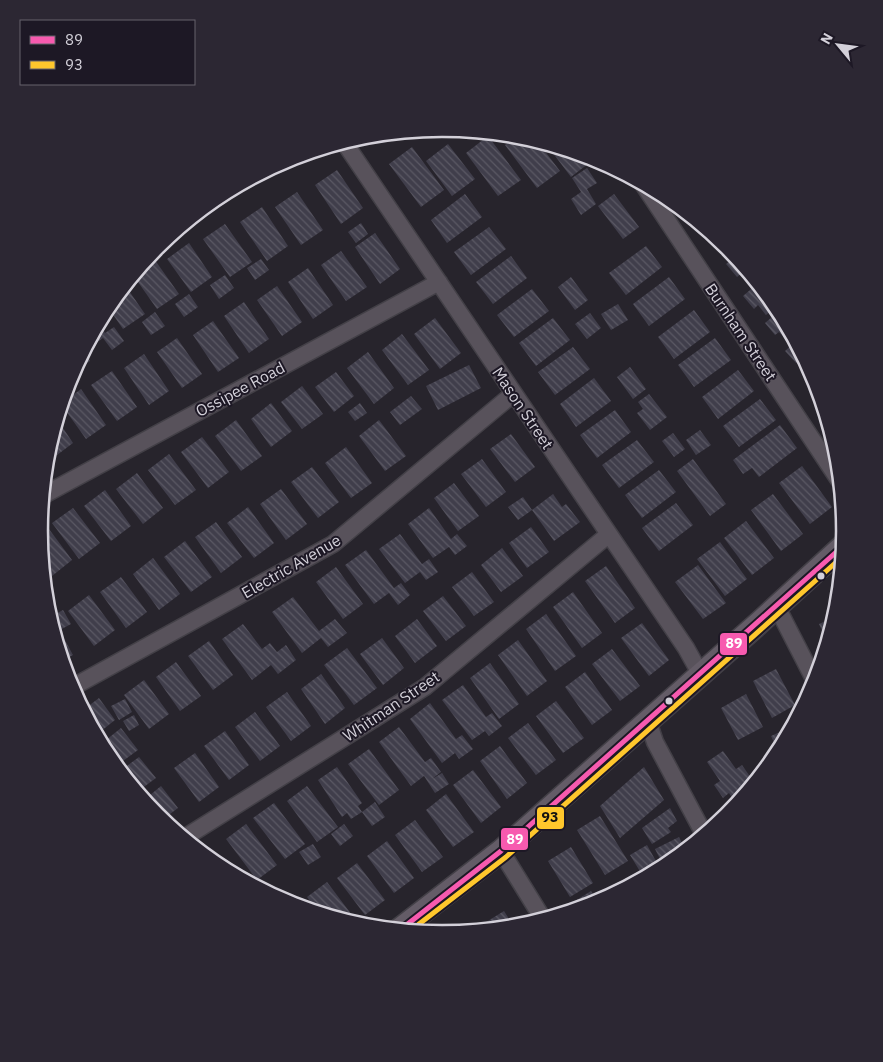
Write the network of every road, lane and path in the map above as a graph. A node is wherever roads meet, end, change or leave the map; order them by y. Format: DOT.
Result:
graph roads {
  1 [pos="348,148"];
  2 [pos="653,199"];
  3 [pos="439,282"];
  4 [pos="513,394"];
  5 [pos="830,466"];
  6 [pos="50,492"];
  7 [pos="608,535"];
  8 [pos="835,553"];
  9 [pos="777,607"];
  10 [pos="810,671"];
  11 [pos="701,675"];
  12 [pos="78,684"];
  13 [pos="648,721"];
  14 [pos="700,827"];
  15 [pos="190,834"];
  16 [pos="501,851"];
  17 [pos="539,913"];
  18 [pos="408,923"];
  1 -- 3 [label="street, Mason Street"];
  2 -- 5 [label="street, Burnham Street"];
  3 -- 4 [label="street, Mason Street"];
  3 -- 6 [label="street, Ossipee Road"];
  4 -- 7 [label="street, Mason Street"];
  4 -- 12 [label="street, Electric Avenue"];
  7 -- 11 [label="street, Mason Street"];
  7 -- 15 [label="street, Whitman Street"];
  8 -- 9 [label="main road"];
  9 -- 10 [label="street"];
  9 -- 11 [label="main road"];
  11 -- 13 [label="main road"];
  13 -- 14 [label="street"];
  13 -- 16 [label="main road"];
  16 -- 17 [label="street"];
  16 -- 18 [label="main road"];
}
